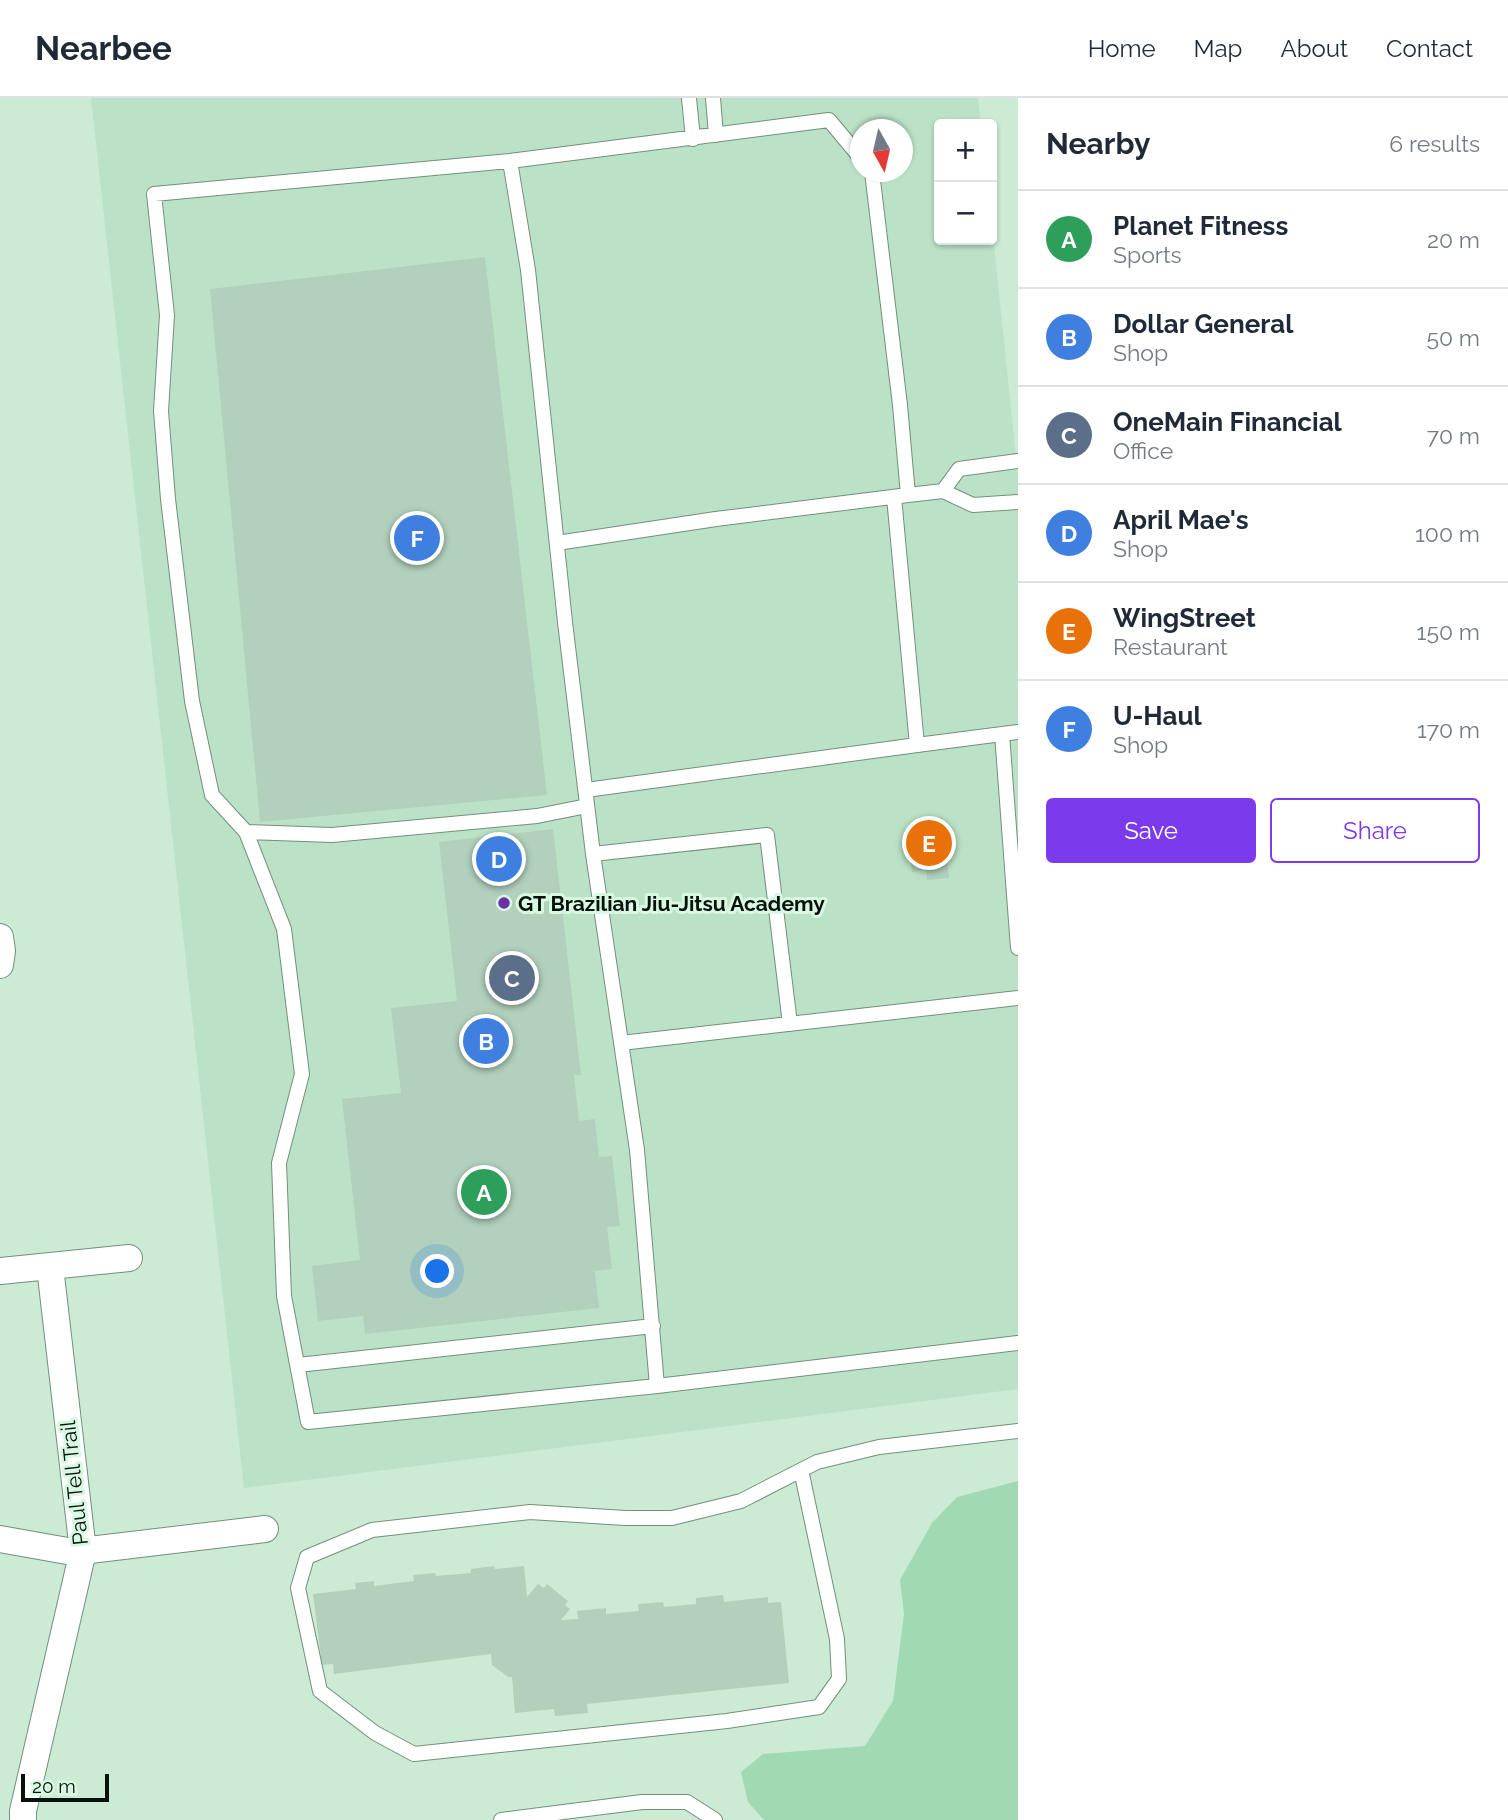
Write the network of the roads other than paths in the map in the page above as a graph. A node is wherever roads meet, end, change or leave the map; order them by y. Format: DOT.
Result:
graph roads {
  1 [pos="689,98"];
  2 [pos="713,98"];
  3 [pos="716,135"];
  4 [pos="693,139"];
  5 [pos="850,145"];
  6 [pos="510,161"];
  7 [pos="873,182"];
  8 [pos="1018,461"];
  9 [pos="943,491"];
  10 [pos="901,496"];
  11 [pos="1018,502"];
  12 [pos="557,543"];
  13 [pos="1018,732"];
  14 [pos="1002,734"];
  15 [pos="916,745"];
  16 [pos="586,790"];
  17 [pos="587,806"];
  18 [pos="246,832"];
  19 [pos="593,854"];
  20 [pos="0,937"];
  21 [pos="1018,948"];
  22 [pos="0,965"];
  23 [pos="1018,998"];
  24 [pos="790,1024"];
  25 [pos="621,1043"];
  26 [pos="129,1258"];
  27 [pos="50,1267"];
  28 [pos="0,1271"];
  29 [pos="653,1326"];
  30 [pos="1018,1343"];
  31 [pos="298,1365"];
  32 [pos="657,1386"];
  33 [pos="1018,1431"];
  34 [pos="801,1470"];
  35 [pos="265,1529"];
  36 [pos="0,1539"];
  37 [pos="83,1551"];
  38 [pos="23,1820"];
  39 [pos="501,1820"];
  40 [pos="715,1820"];
  1 -- 4 [label="lane"];
  2 -- 3 [label="lane"];
  3 -- 4 [label="lane"];
  3 -- 5 [label="lane"];
  4 -- 6 [label="lane"];
  6 -- 12 [label="lane"];
  6 -- 18 [label="lane"];
  7 -- 10 [label="lane"];
  8 -- 9 [label="lane"];
  9 -- 10 [label="lane"];
  9 -- 11 [label="lane"];
  10 -- 12 [label="lane"];
  10 -- 15 [label="lane"];
  12 -- 16 [label="lane"];
  13 -- 14 [label="lane"];
  14 -- 15 [label="lane"];
  14 -- 21 [label="lane"];
  15 -- 16 [label="lane"];
  16 -- 17 [label="lane"];
  17 -- 18 [label="lane"];
  17 -- 19 [label="lane"];
  18 -- 31 [label="lane"];
  19 -- 24 [label="lane"];
  19 -- 25 [label="lane"];
  20 -- 22 [label="street"];
  23 -- 24 [label="lane"];
  24 -- 25 [label="lane"];
  25 -- 29 [label="lane"];
  26 -- 27 [label="street"];
  27 -- 28 [label="street"];
  27 -- 37 [label="street, Paul Tell Trail"];
  29 -- 31 [label="lane"];
  29 -- 32 [label="lane"];
  30 -- 32 [label="lane"];
  31 -- 32 [label="lane"];
  33 -- 34 [label="lane"];
  34 -- 34 [label="lane"];
  35 -- 37 [label="street"];
  36 -- 37 [label="street"];
  37 -- 38 [label="street, Paul Tell Trail"];
  39 -- 40 [label="lane"];
}
